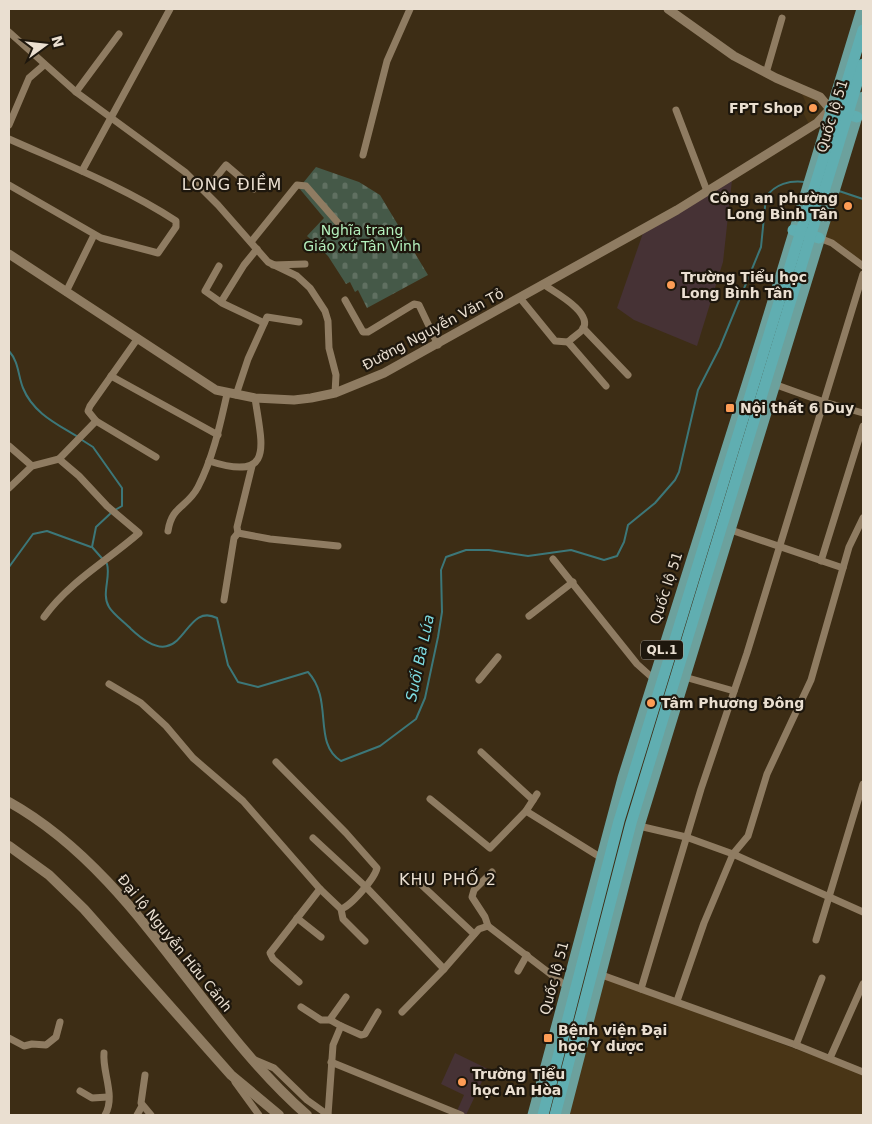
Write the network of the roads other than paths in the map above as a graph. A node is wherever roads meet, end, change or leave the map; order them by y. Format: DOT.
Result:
graph roads {
  1 [pos="170,9"];
  2 [pos="410,9"];
  3 [pos="668,9"];
  4 [pos="862,9"];
  5 [pos="782,18"];
  6 [pos="863,30"];
  7 [pos="9,32"];
  8 [pos="119,34"];
  9 [pos="863,64"];
  10 [pos="44,65"];
  11 [pos="766,73"];
  12 [pos="76,92"];
  13 [pos="863,97"];
  14 [pos="676,110"];
  15 [pos="849,116"];
  16 [pos="110,117"];
  17 [pos="9,125"];
  18 [pos="9,139"];
  19 [pos="363,155"];
  20 [pos="82,171"];
  21 [pos="824,176"];
  22 [pos="9,185"];
  23 [pos="254,189"];
  24 [pos="205,191"];
  25 [pos="706,191"];
  26 [pos="819,192"];
  27 [pos="346,232"];
  28 [pos="806,234"];
  29 [pos="94,235"];
  30 [pos="251,242"];
  31 [pos="257,249"];
  32 [pos="9,254"];
  33 [pos="305,264"];
  34 [pos="272,265"];
  35 [pos="219,266"];
  36 [pos="863,266"];
  37 [pos="863,274"];
  38 [pos="543,284"];
  39 [pos="66,292"];
  40 [pos="520,298"];
  41 [pos="345,300"];
  42 [pos="221,302"];
  43 [pos="299,322"];
  44 [pos="264,323"];
  45 [pos="583,328"];
  46 [pos="138,338"];
  47 [pos="568,342"];
  48 [pos="438,345"];
  49 [pos="628,375"];
  50 [pos="111,376"];
  51 [pos="771,383"];
  52 [pos="606,386"];
  53 [pos="335,393"];
  54 [pos="232,394"];
  55 [pos="255,398"];
  56 [pos="824,402"];
  57 [pos="863,413"];
  58 [pos="96,421"];
  59 [pos="863,426"];
  60 [pos="218,434"];
  61 [pos="9,446"];
  62 [pos="156,457"];
  63 [pos="59,460"];
  64 [pos="209,461"];
  65 [pos="32,466"];
  66 [pos="252,466"];
  67 [pos="9,488"];
  68 [pos="863,518"];
  69 [pos="726,528"];
  70 [pos="168,531"];
  71 [pos="238,532"];
  72 [pos="338,546"];
  73 [pos="779,547"];
  74 [pos="553,559"];
  75 [pos="821,561"];
  76 [pos="843,568"];
  77 [pos="573,582"];
  78 [pos="224,600"];
  79 [pos="529,616"];
  80 [pos="44,617"];
  81 [pos="498,657"];
  82 [pos="680,676"];
  83 [pos="479,680"];
  84 [pos="658,682"];
  85 [pos="109,684"];
  86 [pos="734,691"];
  87 [pos="481,752"];
  88 [pos="276,762"];
  89 [pos="863,784"];
  90 [pos="430,799"];
  91 [pos="9,802"];
  92 [pos="526,811"];
  93 [pos="625,822"];
  94 [pos="686,837"];
  95 [pos="313,838"];
  96 [pos="9,846"];
  97 [pos="733,854"];
  98 [pos="600,857"];
  99 [pos="492,872"];
  100 [pos="413,877"];
  101 [pos="366,887"];
  102 [pos="320,889"];
  103 [pos="830,898"];
  104 [pos="341,908"];
  105 [pos="863,912"];
  106 [pos="297,918"];
  107 [pos="488,926"];
  108 [pos="474,934"];
  109 [pos="321,938"];
  110 [pos="816,940"];
  111 [pos="365,941"];
  112 [pos="527,955"];
  113 [pos="444,969"];
  114 [pos="518,971"];
  115 [pos="597,974"];
  116 [pos="822,978"];
  117 [pos="299,982"];
  118 [pos="863,984"];
  119 [pos="571,990"];
  120 [pos="641,990"];
  121 [pos="346,997"];
  122 [pos="677,1001"];
  123 [pos="300,1007"];
  124 [pos="378,1012"];
  125 [pos="402,1012"];
  126 [pos="332,1020"];
  127 [pos="60,1022"];
  128 [pos="341,1026"];
  129 [pos="9,1038"];
  130 [pos="796,1045"];
  131 [pos="104,1053"];
  132 [pos="250,1058"];
  133 [pos="830,1058"];
  134 [pos="331,1062"];
  135 [pos="863,1072"];
  136 [pos="145,1075"];
  137 [pos="231,1075"];
  138 [pos="80,1091"];
  139 [pos="108,1097"];
  140 [pos="142,1106"];
  141 [pos="105,1115"];
  142 [pos="137,1115"];
  143 [pos="150,1115"];
  144 [pos="259,1115"];
  145 [pos="279,1115"];
  146 [pos="307,1115"];
  147 [pos="328,1115"];
  148 [pos="461,1115"];
  149 [pos="533,1115"];
  150 [pos="543,1115"];
  151 [pos="554,1115"];
  152 [pos="564,1115"];
  1 -- 16 [label="street"];
  2 -- 19 [label="street"];
  3 -- 11 [label="street"];
  4 -- 15 [label="main road, Quốc lộ 51 / QL.1"];
  5 -- 11 [label="street"];
  6 -- 15 [label="highway, Quốc lộ 51 / QL.1"];
  7 -- 10 [label="street"];
  8 -- 12 [label="street"];
  9 -- 15 [label="highway, Quốc lộ 51 / QL.1"];
  10 -- 12 [label="street"];
  10 -- 17 [label="street"];
  11 -- 15 [label="street"];
  12 -- 16 [label="street"];
  13 -- 15 [label="main road, Quốc lộ 51 / QL.1"];
  14 -- 25 [label="street"];
  15 -- 21 [label="highway, Quốc lộ 51 / QL.1"];
  15 -- 21 [label="main road, Quốc lộ 51 / QL.1"];
  15 -- 25 [label="street, Đường Nguyễn Văn Tỏ"];
  16 -- 20 [label="street"];
  16 -- 24 [label="street"];
  18 -- 20 [label="street"];
  20 -- 29 [label="street"];
  21 -- 26 [label="highway, QL.1"];
  21 -- 26 [label="main road, QL.1"];
  22 -- 29 [label="street"];
  23 -- 24 [label="street"];
  24 -- 30 [label="street"];
  25 -- 38 [label="street, Đường Nguyễn Văn Tỏ"];
  26 -- 28 [label="highway, Quốc lộ 51 / QL.1"];
  26 -- 28 [label="main road, Quốc lộ 51 / QL.1"];
  27 -- 30 [label="street"];
  28 -- 36 [label="street"];
  28 -- 51 [label="main road, Quốc lộ 51 / QL.1"];
  28 -- 84 [label="highway, Quốc lộ 51 / QL.1"];
  29 -- 39 [label="street"];
  30 -- 31 [label="street"];
  31 -- 34 [label="street"];
  31 -- 42 [label="street"];
  32 -- 39 [label="street, Đường Nguyễn Văn Tỏ"];
  33 -- 34 [label="street"];
  34 -- 53 [label="street"];
  35 -- 42 [label="street"];
  37 -- 56 [label="street"];
  38 -- 40 [label="street, Đường Nguyễn Văn Tỏ"];
  38 -- 45 [label="street"];
  39 -- 46 [label="street, Đường Nguyễn Văn Tỏ"];
  40 -- 47 [label="street"];
  40 -- 48 [label="street, Đường Nguyễn Văn Tỏ"];
  41 -- 48 [label="street"];
  42 -- 44 [label="street"];
  43 -- 44 [label="street"];
  44 -- 54 [label="street"];
  45 -- 47 [label="street"];
  45 -- 49 [label="street"];
  46 -- 50 [label="street"];
  46 -- 54 [label="street, Đường Nguyễn Văn Tỏ"];
  47 -- 52 [label="street"];
  48 -- 53 [label="street, Đường Nguyễn Văn Tỏ"];
  50 -- 58 [label="street"];
  50 -- 60 [label="street"];
  51 -- 56 [label="street"];
  51 -- 69 [label="highway, Quốc lộ 51 / QL.1"];
  53 -- 55 [label="street, Đường Nguyễn Văn Tỏ"];
  54 -- 55 [label="street, Đường Nguyễn Văn Tỏ"];
  54 -- 60 [label="street"];
  55 -- 66 [label="street"];
  56 -- 57 [label="street"];
  56 -- 73 [label="street"];
  58 -- 62 [label="street"];
  58 -- 63 [label="street"];
  59 -- 75 [label="street"];
  60 -- 64 [label="street"];
  61 -- 65 [label="street"];
  63 -- 65 [label="street"];
  63 -- 80 [label="street"];
  64 -- 66 [label="street"];
  64 -- 70 [label="street"];
  65 -- 67 [label="street"];
  66 -- 71 [label="street"];
  68 -- 76 [label="street"];
  69 -- 73 [label="street"];
  69 -- 82 [label="highway, Quốc lộ 51 / QL.1"];
  71 -- 72 [label="street"];
  71 -- 78 [label="street"];
  73 -- 75 [label="street"];
  73 -- 86 [label="street"];
  74 -- 77 [label="street"];
  75 -- 76 [label="street"];
  76 -- 97 [label="street"];
  77 -- 79 [label="street"];
  77 -- 84 [label="street"];
  81 -- 83 [label="street"];
  82 -- 86 [label="street"];
  82 -- 93 [label="highway, Quốc lộ 51 / QL.1"];
  84 -- 93 [label="highway, Quốc lộ 51 / QL.1"];
  85 -- 102 [label="street"];
  86 -- 94 [label="street"];
  87 -- 92 [label="street"];
  88 -- 101 [label="street"];
  89 -- 103 [label="street"];
  90 -- 92 [label="street"];
  91 -- 132 [label="main road, Đại lộ Nguyễn Hữu Cảnh"];
  92 -- 98 [label="street"];
  93 -- 94 [label="street"];
  93 -- 98 [label="main road, Quốc lộ 51 / QL.1"];
  93 -- 115 [label="highway, Quốc lộ 51 / QL.1"];
  93 -- 119 [label="highway, Quốc lộ 51 / QL.1"];
  94 -- 97 [label="street"];
  94 -- 120 [label="street"];
  95 -- 101 [label="street"];
  96 -- 137 [label="main road"];
  97 -- 103 [label="street"];
  97 -- 122 [label="street"];
  98 -- 119 [label="main road, Quốc lộ 51 / QL.1"];
  99 -- 107 [label="street"];
  100 -- 108 [label="street"];
  101 -- 104 [label="street"];
  101 -- 113 [label="street"];
  102 -- 104 [label="street"];
  102 -- 106 [label="street"];
  103 -- 105 [label="street"];
  103 -- 110 [label="street"];
  104 -- 111 [label="street"];
  106 -- 109 [label="street"];
  106 -- 117 [label="street"];
  107 -- 108 [label="street"];
  107 -- 112 [label="street"];
  108 -- 113 [label="street"];
  112 -- 114 [label="street"];
  112 -- 119 [label="street"];
  113 -- 125 [label="street"];
  115 -- 120 [label="street"];
  115 -- 151 [label="highway, Quốc lộ 51 / QL.1"];
  115 -- 152 [label="main road, Quốc lộ 51 / QL.1"];
  116 -- 130 [label="street"];
  118 -- 133 [label="street"];
  119 -- 149 [label="main road, Quốc lộ 51 / QL.1"];
  119 -- 150 [label="highway, Quốc lộ 51 / QL.1"];
  120 -- 122 [label="street"];
  121 -- 126 [label="street"];
  122 -- 130 [label="street"];
  123 -- 126 [label="street"];
  124 -- 128 [label="street"];
  126 -- 128 [label="street"];
  127 -- 129 [label="street"];
  128 -- 134 [label="street"];
  130 -- 133 [label="street"];
  131 -- 139 [label="street"];
  132 -- 146 [label="main road, Đại lộ Nguyễn Hữu Cảnh"];
  132 -- 147 [label="street"];
  133 -- 135 [label="street"];
  134 -- 147 [label="street"];
  134 -- 148 [label="street"];
  136 -- 140 [label="street"];
  137 -- 144 [label="street"];
  137 -- 145 [label="main road"];
  138 -- 139 [label="street"];
  139 -- 141 [label="street"];
  140 -- 142 [label="street"];
  140 -- 143 [label="street"];
}
